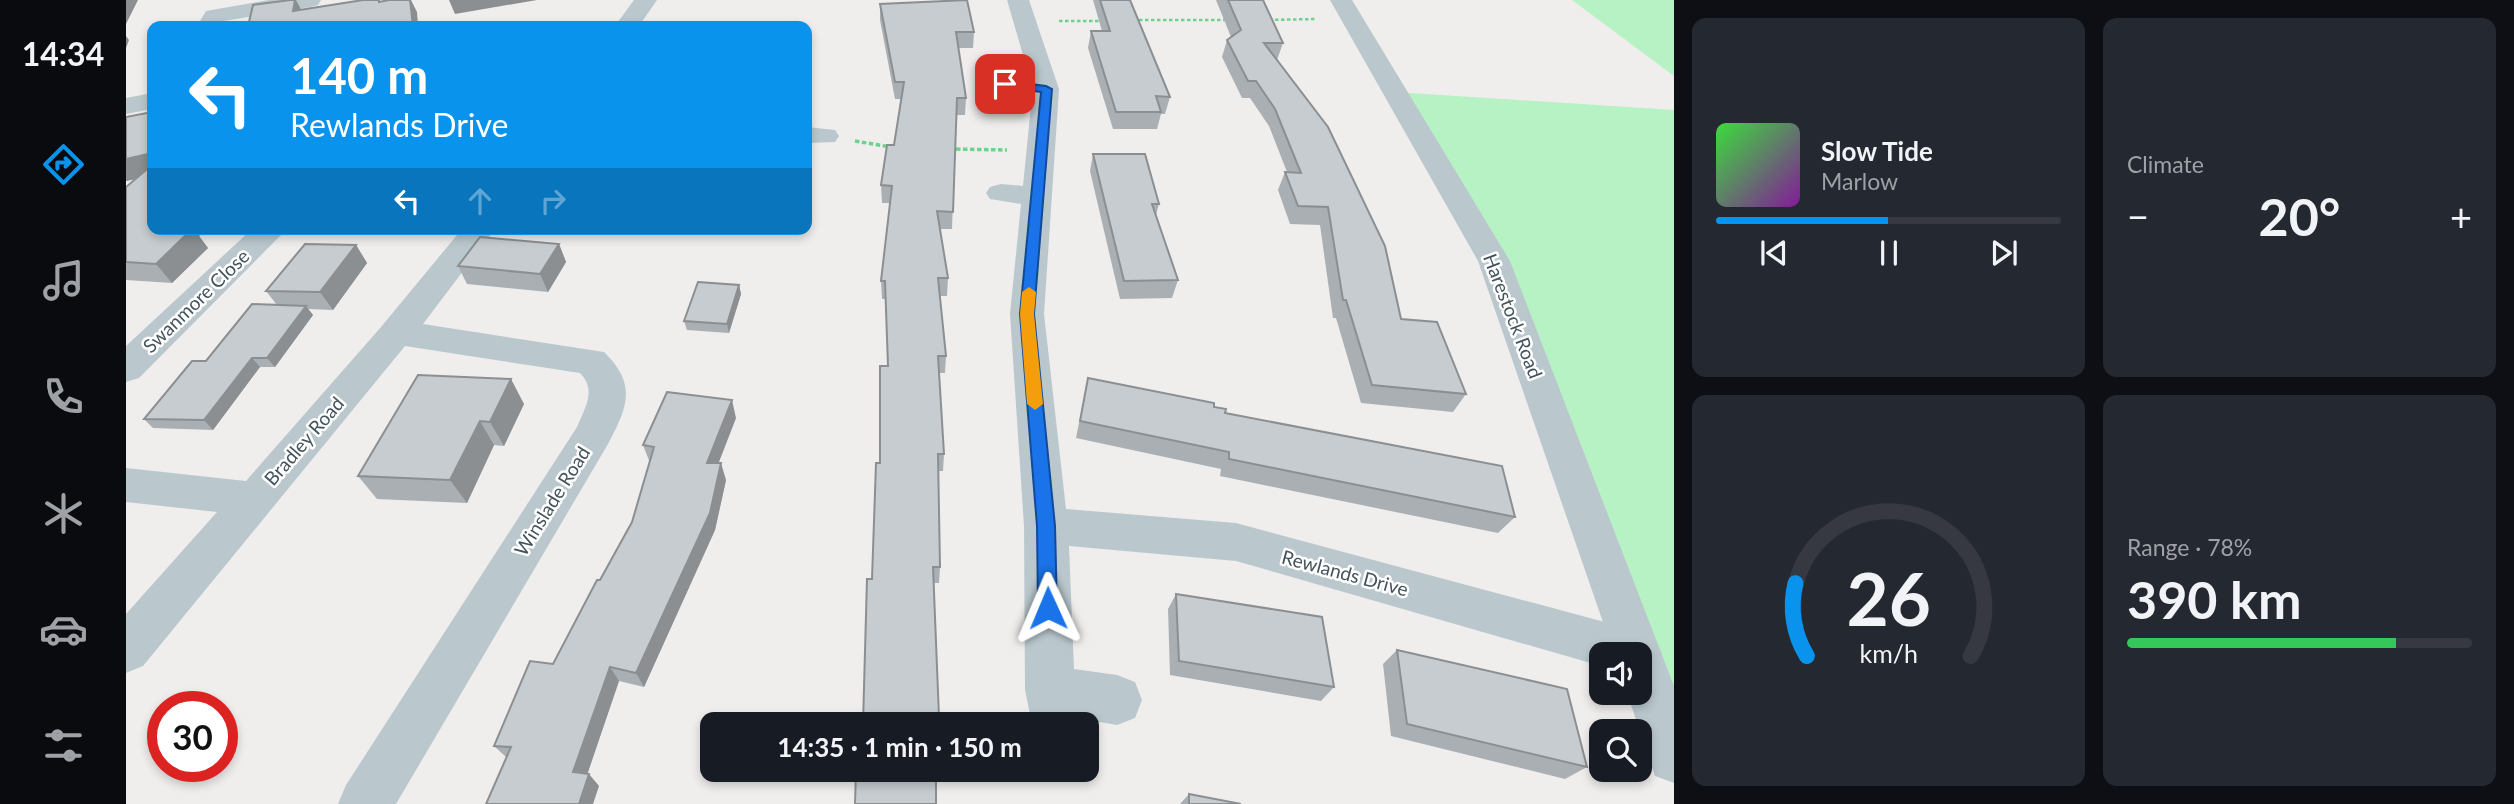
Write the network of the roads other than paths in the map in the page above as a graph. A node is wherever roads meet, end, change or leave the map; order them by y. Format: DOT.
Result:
graph roads {
  1 [pos="310,0"];
  2 [pos="646,0"];
  3 [pos="1347,9"];
  4 [pos="1022,11"];
  5 [pos="212,21"];
  6 [pos="630,21"];
  7 [pos="1005,84"];
  8 [pos="1046,89"];
  9 [pos="147,102"];
  10 [pos="126,106"];
  11 [pos="1001,193"];
  12 [pos="1039,196"];
  13 [pos="265,235"];
  14 [pos="474,235"];
  15 [pos="399,333"];
  16 [pos="126,368"];
  17 [pos="126,485"];
  18 [pos="253,499"];
  19 [pos="1046,526"];
  20 [pos="1595,642"];
  21 [pos="1634,642"];
  22 [pos="126,650"];
  23 [pos="1652,694"];
  24 [pos="1117,700"];
  25 [pos="1053,707"];
  26 [pos="1674,757"];
  27 [pos="365,804"];
  1 -- 5 [label="street"];
  2 -- 6 [label="street"];
  3 -- 21 [label="street, Harestock Road"];
  4 -- 8 [label="street"];
  7 -- 8 [label="street"];
  8 -- 12 [label="street"];
  9 -- 10 [label="street"];
  11 -- 12 [label="street"];
  12 -- 19 [label="street"];
  13 -- 16 [label="street, Swanmore Close"];
  14 -- 15 [label="street, Bradley Road"];
  15 -- 18 [label="street, Bradley Road"];
  15 -- 27 [label="street, Winslade Road"];
  17 -- 18 [label="street"];
  18 -- 22 [label="street, Bradley Road"];
  19 -- 20 [label="street, Rewlands Drive"];
  19 -- 25 [label="street"];
  23 -- 26 [label="street"];
  24 -- 25 [label="street"];
}
